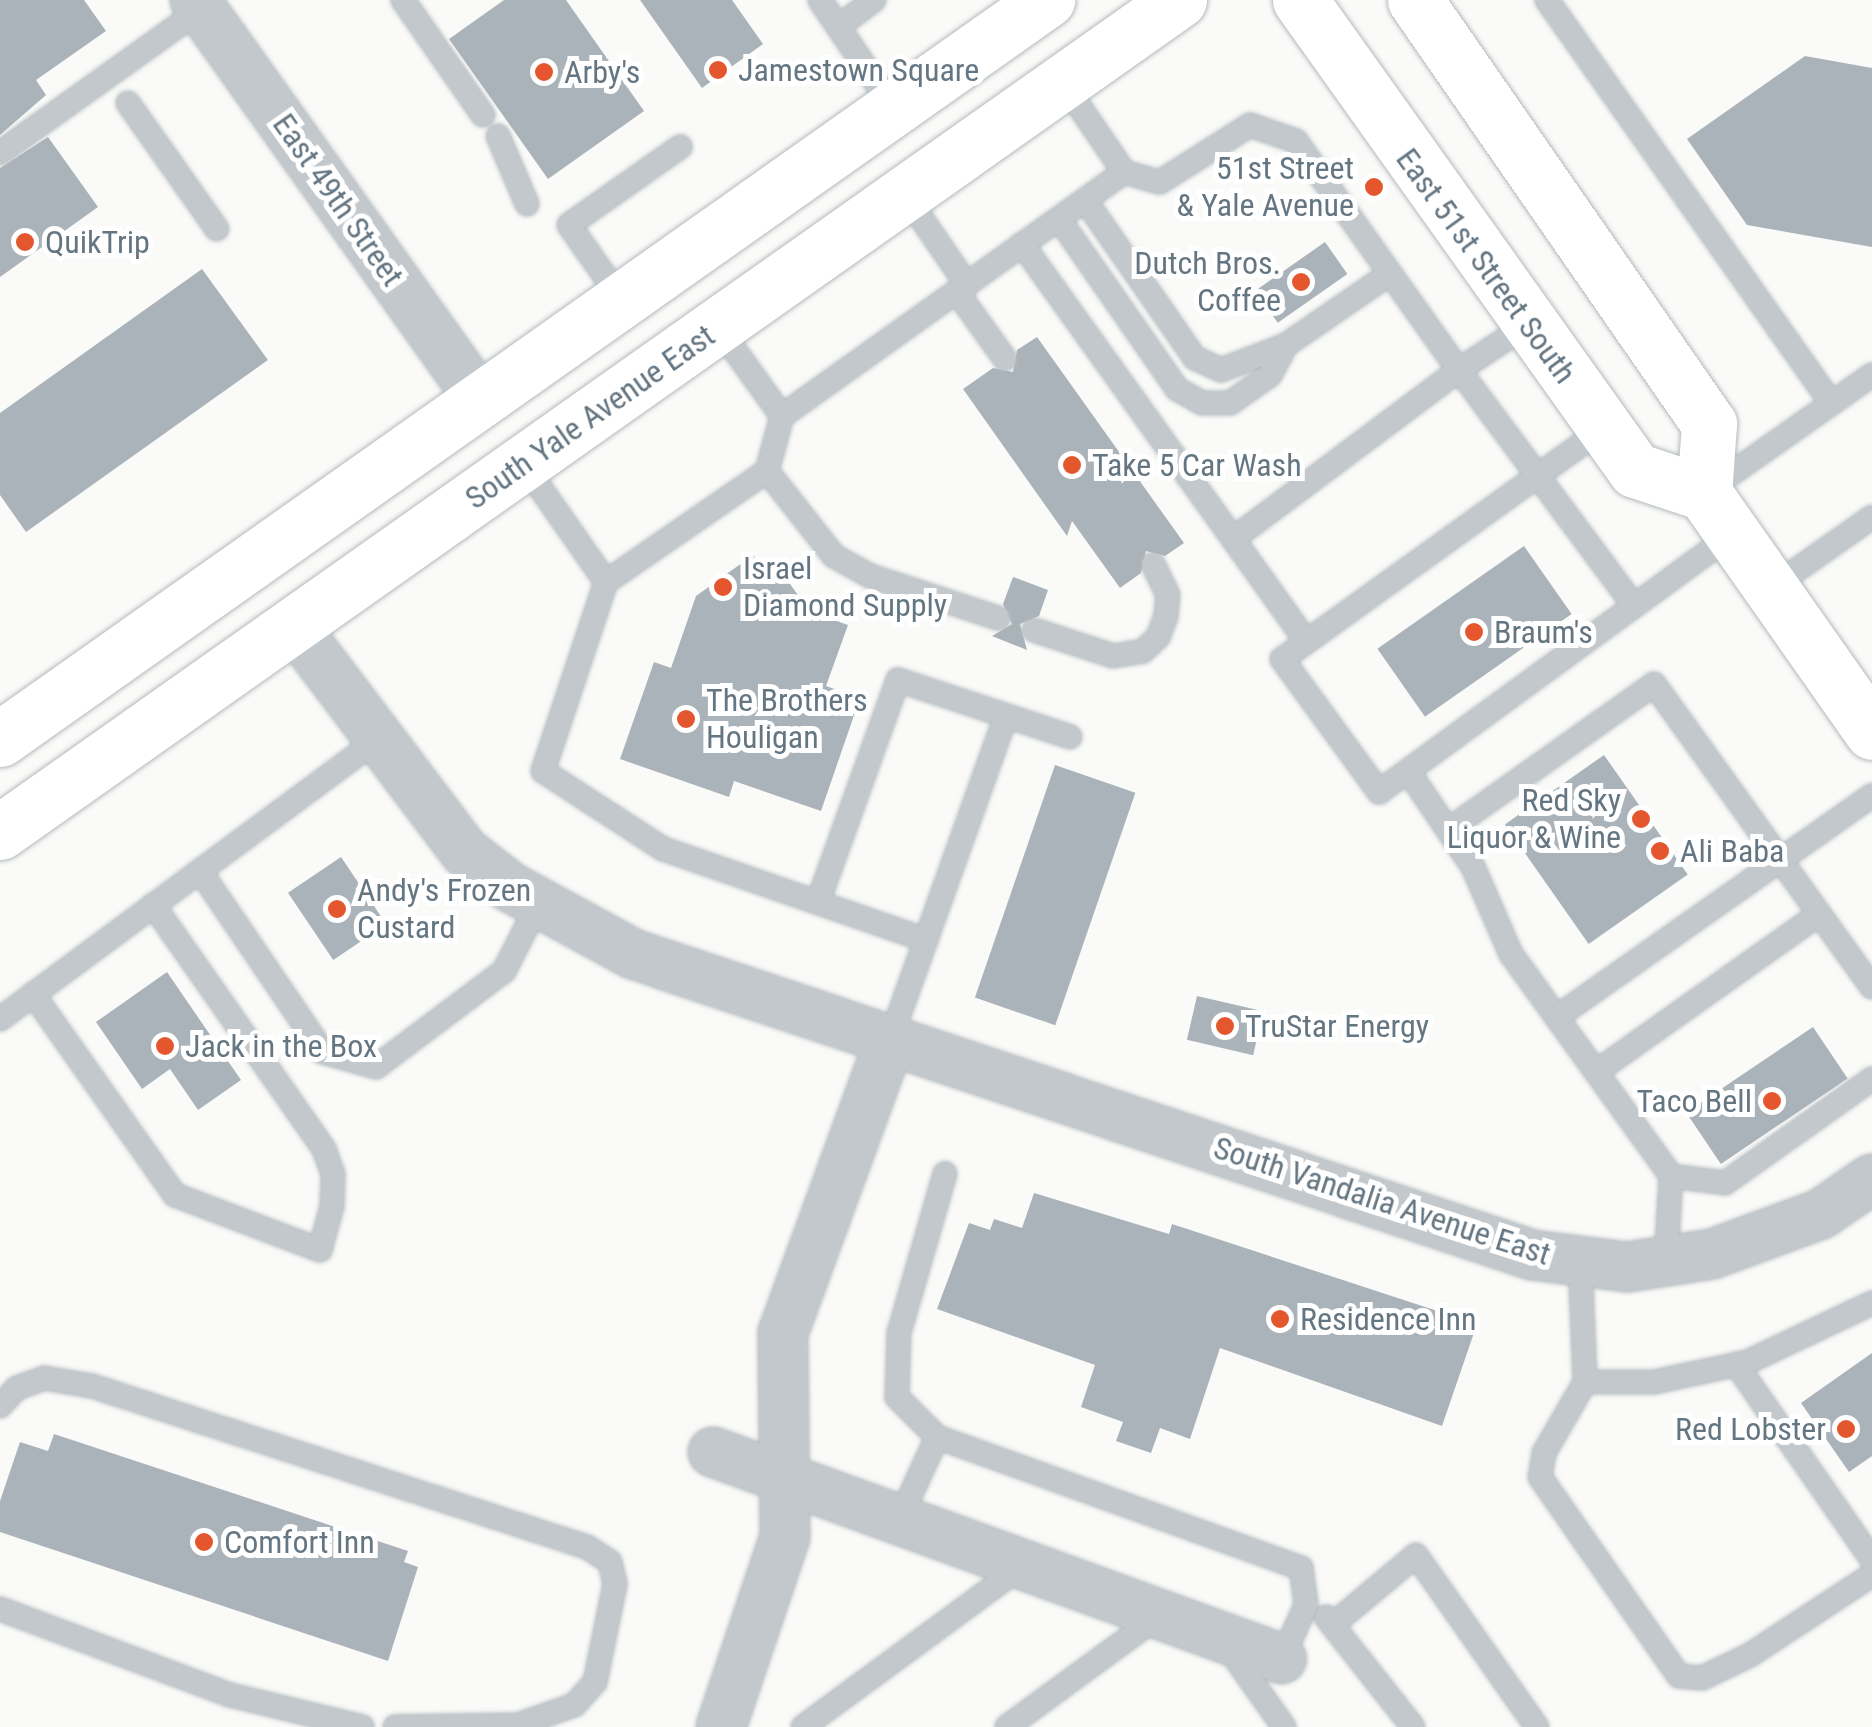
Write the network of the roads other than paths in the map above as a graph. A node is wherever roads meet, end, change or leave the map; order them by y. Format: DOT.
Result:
graph roads {
  1 [pos="404,0"];
  2 [pos="820,0"];
  3 [pos="874,0"];
  4 [pos="1047,0"];
  5 [pos="1179,0"];
  6 [pos="1300,0"];
  7 [pos="1415,0"];
  8 [pos="1547,0"];
  9 [pos="198,4"];
  10 [pos="838,27"];
  11 [pos="1062,81"];
  12 [pos="128,104"];
  13 [pos="893,108"];
  14 [pos="484,115"];
  15 [pos="498,136"];
  16 [pos="680,147"];
  17 [pos="0,153"];
  18 [pos="1124,172"];
  19 [pos="904,193"];
  20 [pos="1085,200"];
  21 [pos="527,204"];
  22 [pos="1059,219"];
  23 [pos="217,229"];
  24 [pos="1022,244"];
  25 [pos="1388,275"];
  26 [pos="962,288"];
  27 [pos="622,300"];
  28 [pos="1527,325"];
  29 [pos="718,327"];
  30 [pos="1286,345"];
  31 [pos="1005,359"];
  32 [pos="1459,370"];
  33 [pos="1872,375"];
  34 [pos="480,400"];
  35 [pos="1832,403"];
  36 [pos="782,416"];
  37 [pos="1604,428"];
  38 [pos="522,463"];
  39 [pos="767,471"];
  40 [pos="1540,474"];
  41 [pos="1719,513"];
  42 [pos="1872,517"];
  43 [pos="1233,539"];
  44 [pos="1153,564"];
  45 [pos="606,582"];
  46 [pos="1771,588"];
  47 [pos="1634,606"];
  48 [pos="998,618"];
  49 [pos="294,626"];
  50 [pos="1034,630"];
  51 [pos="1306,642"];
  52 [pos="1006,716"];
  53 [pos="1872,732"];
  54 [pos="0,738"];
  55 [pos="1070,738"];
  56 [pos="377,740"];
  57 [pos="1408,771"];
  58 [pos="1872,796"];
  59 [pos="1448,830"];
  60 [pos="0,832"];
  61 [pos="1780,860"];
  62 [pos="200,871"];
  63 [pos="818,902"];
  64 [pos="539,903"];
  65 [pos="154,906"];
  66 [pos="1819,914"];
  67 [pos="926,940"];
  68 [pos="1872,987"];
  69 [pos="33,994"];
  70 [pos="1557,1018"];
  71 [pos="0,1019"];
  72 [pos="890,1040"];
  73 [pos="1596,1072"];
  74 [pos="1872,1078"];
  75 [pos="945,1174"];
  76 [pos="1670,1176"];
  77 [pos="1872,1180"];
  78 [pos="1580,1261"];
  79 [pos="1666,1261"];
  80 [pos="1872,1302"];
  81 [pos="1736,1364"];
  82 [pos="1586,1382"];
  83 [pos="0,1406"];
  84 [pos="936,1437"];
  85 [pos="713,1452"];
  86 [pos="784,1478"];
  87 [pos="900,1518"];
  88 [pos="1872,1560"];
  89 [pos="1023,1565"];
  90 [pos="1872,1574"];
  91 [pos="1306,1605"];
  92 [pos="0,1609"];
  93 [pos="1160,1614"];
  94 [pos="1336,1622"];
  95 [pos="1220,1636"];
  96 [pos="1282,1659"];
  97 [pos="362,1727"];
  98 [pos="395,1727"];
  99 [pos="721,1727"];
  100 [pos="803,1727"];
  101 [pos="1007,1727"];
  102 [pos="1284,1727"];
  103 [pos="1413,1727"];
  104 [pos="1537,1727"];
  1 -- 14 [label="lane"];
  2 -- 10 [label="lane"];
  3 -- 10 [label="lane"];
  4 -- 13 [label="main road"];
  5 -- 11 [label="main road, South Yale Avenue East"];
  6 -- 28 [label="main road, East 51st Street South"];
  7 -- 41 [label="main road"];
  8 -- 35 [label="lane"];
  9 -- 17 [label="lane"];
  9 -- 34 [label="street, East 49th Street"];
  10 -- 13 [label="lane"];
  11 -- 18 [label="lane"];
  11 -- 19 [label="main road, South Yale Avenue East"];
  12 -- 23 [label="lane"];
  13 -- 27 [label="main road"];
  15 -- 21 [label="lane"];
  16 -- 27 [label="lane"];
  18 -- 20 [label="lane"];
  18 -- 25 [label="lane"];
  19 -- 26 [label="lane"];
  19 -- 29 [label="main road, South Yale Avenue East"];
  20 -- 22 [label="lane"];
  20 -- 30 [label="lane"];
  22 -- 24 [label="lane"];
  22 -- 30 [label="lane"];
  24 -- 26 [label="lane"];
  24 -- 43 [label="lane"];
  25 -- 30 [label="lane"];
  25 -- 32 [label="lane"];
  26 -- 31 [label="lane"];
  26 -- 36 [label="lane"];
  27 -- 34 [label="main road"];
  28 -- 32 [label="lane"];
  28 -- 37 [label="main road, East 51st Street South"];
  29 -- 36 [label="lane"];
  29 -- 38 [label="main road, South Yale Avenue East"];
  32 -- 40 [label="lane"];
  32 -- 43 [label="lane"];
  33 -- 35 [label="lane"];
  34 -- 38 [label="main road"];
  34 -- 54 [label="main road"];
  35 -- 41 [label="lane"];
  36 -- 39 [label="lane"];
  37 -- 40 [label="lane"];
  37 -- 41 [label="main road, East 51st Street South"];
  38 -- 45 [label="lane"];
  38 -- 49 [label="main road, South Yale Avenue East"];
  39 -- 45 [label="lane"];
  39 -- 48 [label="lane"];
  40 -- 47 [label="lane"];
  40 -- 51 [label="lane"];
  41 -- 46 [label="main road"];
  41 -- 47 [label="lane"];
  42 -- 46 [label="lane"];
  43 -- 51 [label="lane"];
  44 -- 50 [label="lane"];
  45 -- 63 [label="lane"];
  46 -- 53 [label="main road"];
  47 -- 57 [label="lane"];
  49 -- 56 [label="street, South Vandalia Avenue East"];
  49 -- 60 [label="main road, South Yale Avenue East"];
  51 -- 57 [label="lane"];
  52 -- 55 [label="lane"];
  52 -- 63 [label="lane"];
  52 -- 67 [label="lane"];
  56 -- 62 [label="lane"];
  56 -- 64 [label="street, South Vandalia Avenue East"];
  57 -- 59 [label="lane"];
  58 -- 61 [label="lane"];
  59 -- 61 [label="lane"];
  59 -- 70 [label="lane"];
  61 -- 66 [label="lane"];
  61 -- 70 [label="lane"];
  62 -- 64 [label="lane"];
  62 -- 65 [label="lane"];
  63 -- 67 [label="lane"];
  64 -- 72 [label="street, South Vandalia Avenue East"];
  65 -- 69 [label="lane"];
  65 -- 69 [label="lane"];
  66 -- 68 [label="lane"];
  66 -- 73 [label="lane"];
  67 -- 72 [label="lane"];
  69 -- 71 [label="lane"];
  70 -- 73 [label="lane"];
  72 -- 78 [label="street, South Vandalia Avenue East"];
  72 -- 86 [label="street"];
  73 -- 76 [label="lane"];
  74 -- 76 [label="lane"];
  75 -- 84 [label="lane"];
  76 -- 79 [label="lane"];
  77 -- 79 [label="street, South Vandalia Avenue East"];
  78 -- 79 [label="street, South Vandalia Avenue East"];
  78 -- 82 [label="lane"];
  80 -- 81 [label="lane"];
  81 -- 82 [label="lane"];
  81 -- 88 [label="lane"];
  82 -- 90 [label="lane"];
  83 -- 98 [label="lane"];
  84 -- 87 [label="lane"];
  84 -- 91 [label="lane"];
  85 -- 86 [label="street"];
  86 -- 87 [label="street"];
  86 -- 99 [label="street"];
  87 -- 89 [label="street"];
  89 -- 93 [label="street"];
  89 -- 100 [label="lane"];
  91 -- 94 [label="lane"];
  91 -- 96 [label="lane"];
  92 -- 97 [label="lane"];
  93 -- 95 [label="street"];
  93 -- 101 [label="lane"];
  94 -- 103 [label="lane"];
  94 -- 104 [label="lane"];
  95 -- 96 [label="street"];
  95 -- 102 [label="lane"];
}
